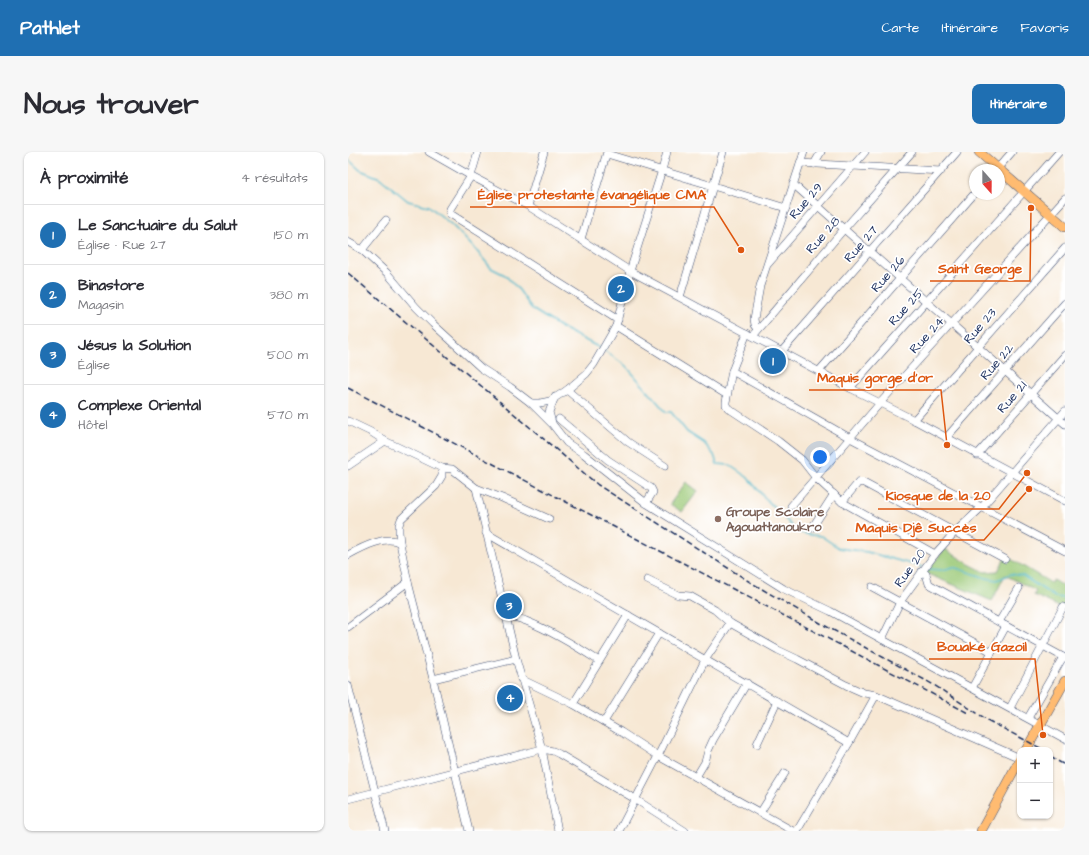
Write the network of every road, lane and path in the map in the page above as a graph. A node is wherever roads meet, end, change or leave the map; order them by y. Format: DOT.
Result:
graph roads {
  1 [pos="429,152"];
  2 [pos="478,152"];
  3 [pos="544,152"];
  4 [pos="667,152"];
  5 [pos="723,152"];
  6 [pos="804,152"];
  7 [pos="821,152"];
  8 [pos="865,152"];
  9 [pos="912,152"];
  10 [pos="957,152"];
  11 [pos="979,152"];
  12 [pos="1012,152"];
  13 [pos="1059,152"];
  14 [pos="607,153"];
  15 [pos="800,163"];
  16 [pos="814,164"];
  17 [pos="991,164"];
  18 [pos="1001,164"];
  19 [pos="853,166"];
  20 [pos="898,168"];
  21 [pos="662,170"];
  22 [pos="941,171"];
  23 [pos="471,176"];
  24 [pos="1005,176"];
  25 [pos="793,184"];
  26 [pos="712,186"];
  27 [pos="1024,191"];
  28 [pos="1065,198"];
  29 [pos="969,200"];
  30 [pos="528,206"];
  31 [pos="818,206"];
  32 [pos="786,208"];
  33 [pos="1050,214"];
  34 [pos="386,220"];
  35 [pos="1065,227"];
  36 [pos="844,229"];
  37 [pos="581,239"];
  38 [pos="348,242"];
  39 [pos="1065,248"];
  40 [pos="362,250"];
  41 [pos="870,252"];
  42 [pos="766,267"];
  43 [pos="630,270"];
  44 [pos="900,279"];
  45 [pos="680,297"];
  46 [pos="926,302"];
  47 [pos="1065,303"];
  48 [pos="617,323"];
  49 [pos="952,325"];
  50 [pos="758,329"];
  51 [pos="750,334"];
  52 [pos="978,347"];
  53 [pos="782,351"];
  54 [pos="1065,355"];
  55 [pos="732,371"];
  56 [pos="819,371"];
  57 [pos="1005,371"];
  58 [pos="850,388"];
  59 [pos="567,390"];
  60 [pos="1030,394"];
  61 [pos="727,395"];
  62 [pos="555,397"];
  63 [pos="881,402"];
  64 [pos="531,403"];
  65 [pos="1065,411"];
  66 [pos="1058,418"];
  67 [pos="559,419"];
  68 [pos="914,420"];
  69 [pos="348,421"];
  70 [pos="1065,424"];
  71 [pos="553,425"];
  72 [pos="850,438"];
  73 [pos="946,438"];
  74 [pos="385,440"];
  75 [pos="977,455"];
  76 [pos="348,466"];
  77 [pos="665,466"];
  78 [pos="442,468"];
  79 [pos="1011,473"];
  80 [pos="816,478"];
  81 [pos="476,488"];
  82 [pos="834,494"];
  83 [pos="1065,501"];
  84 [pos="842,502"];
  85 [pos="646,503"];
  86 [pos="791,506"];
  87 [pos="982,507"];
  88 [pos="549,519"];
  89 [pos="812,528"];
  90 [pos="955,532"];
  91 [pos="486,533"];
  92 [pos="400,543"];
  93 [pos="1065,551"];
  94 [pos="935,554"];
  95 [pos="348,555"];
  96 [pos="1005,559"];
  97 [pos="922,571"];
  98 [pos="647,580"];
  99 [pos="408,582"];
  100 [pos="872,587"];
  101 [pos="1019,588"];
  102 [pos="900,602"];
  103 [pos="1063,607"];
  104 [pos="505,614"];
  105 [pos="628,615"];
  106 [pos="999,622"];
  107 [pos="730,623"];
  108 [pos="1006,626"];
  109 [pos="348,627"];
  110 [pos="659,633"];
  111 [pos="882,639"];
  112 [pos="1043,646"];
  113 [pos="992,652"];
  114 [pos="1064,657"];
  115 [pos="516,659"];
  116 [pos="705,660"];
  117 [pos="599,661"];
  118 [pos="433,679"];
  119 [pos="521,679"];
  120 [pos="1065,680"];
  121 [pos="746,684"];
  122 [pos="348,685"];
  123 [pos="972,688"];
  124 [pos="876,695"];
  125 [pos="777,701"];
  126 [pos="573,704"];
  127 [pos="1010,708"];
  128 [pos="352,713"];
  129 [pos="1028,718"];
  130 [pos="604,722"];
  131 [pos="1040,725"];
  132 [pos="1065,739"];
  133 [pos="849,743"];
  134 [pos="757,744"];
  135 [pos="1028,747"];
  136 [pos="542,749"];
  137 [pos="658,756"];
  138 [pos="1017,757"];
  139 [pos="1017,764"];
  140 [pos="455,772"];
  141 [pos="785,773"];
  142 [pos="696,777"];
  143 [pos="376,792"];
  144 [pos="348,799"];
  145 [pos="635,799"];
  146 [pos="760,813"];
  147 [pos="385,831"];
  148 [pos="469,831"];
  149 [pos="558,831"];
  150 [pos="619,831"];
  151 [pos="685,831"];
  152 [pos="793,831"];
  153 [pos="797,831"];
  154 [pos="981,831"];
  1 -- 23 [label="street"];
  2 -- 23 [label="street"];
  3 -- 30 [label="street"];
  4 -- 21 [label="street"];
  5 -- 26 [label="street"];
  6 -- 15 [label="street"];
  7 -- 16 [label="street"];
  8 -- 19 [label="street, Rue 29"];
  9 -- 20 [label="street, Rue 28"];
  10 -- 22 [label="street, Rue 27"];
  11 -- 17 [label="main road"];
  12 -- 18 [label="street"];
  13 -- 27 [label="street, Rue 25"];
  14 -- 21 [label="street"];
  14 -- 37 [label="street"];
  15 -- 16 [label="street"];
  15 -- 25 [label="street"];
  16 -- 19 [label="street"];
  19 -- 20 [label="street"];
  19 -- 31 [label="street, Rue 29"];
  20 -- 22 [label="street"];
  20 -- 36 [label="street, Rue 28"];
  21 -- 26 [label="street"];
  21 -- 43 [label="street"];
  22 -- 41 [label="street, Rue 27"];
  23 -- 30 [label="street"];
  23 -- 48 [label="street"];
  24 -- 27 [label="main road"];
  25 -- 31 [label="street"];
  25 -- 32 [label="street"];
  26 -- 32 [label="street"];
  26 -- 45 [label="street"];
  27 -- 33 [label="main road"];
  27 -- 46 [label="street, Rue 25"];
  28 -- 33 [label="street, Rue 24"];
  29 -- 44 [label="street, Rue 26"];
  30 -- 37 [label="street"];
  31 -- 36 [label="street"];
  31 -- 42 [label="street, Rue 29"];
  32 -- 42 [label="street"];
  33 -- 35 [label="main road"];
  33 -- 49 [label="street, Rue 24"];
  34 -- 40 [label="street"];
  36 -- 41 [label="street"];
  36 -- 50 [label="street, Rue 28"];
  37 -- 43 [label="street"];
  38 -- 40 [label="street"];
  39 -- 52 [label="street, Rue 23"];
  40 -- 64 [label="street"];
  41 -- 44 [label="street"];
  41 -- 53 [label="street, Rue 27"];
  42 -- 50 [label="street"];
  43 -- 45 [label="street"];
  43 -- 48 [label="street"];
  44 -- 46 [label="street"];
  44 -- 56 [label="street, Rue 26"];
  45 -- 51 [label="street"];
  46 -- 49 [label="street"];
  46 -- 58 [label="street, Rue 25"];
  47 -- 57 [label="street, Rue 22"];
  48 -- 59 [label="street"];
  48 -- 61 [label="street"];
  49 -- 52 [label="street"];
  49 -- 63 [label="street, Rue 24"];
  50 -- 51 [label="street, Rue 28"];
  51 -- 53 [label="street"];
  51 -- 55 [label="street, Rue 28"];
  52 -- 57 [label="street"];
  52 -- 68 [label="street, Rue 23"];
  53 -- 56 [label="street"];
  54 -- 60 [label="street, Rue 21"];
  55 -- 61 [label="street, Rue 28"];
  55 -- 72 [label="street"];
  56 -- 58 [label="street"];
  57 -- 60 [label="street"];
  57 -- 73 [label="street, Rue 22"];
  58 -- 63 [label="street"];
  59 -- 62 [label="street"];
  59 -- 77 [label="street"];
  60 -- 66 [label="street"];
  60 -- 75 [label="street, Rue 21"];
  61 -- 80 [label="street"];
  62 -- 64 [label="street"];
  62 -- 71 [label="street"];
  63 -- 68 [label="street"];
  63 -- 72 [label="street, Rue 24"];
  64 -- 71 [label="street"];
  65 -- 66 [label="street, Rue 20"];
  66 -- 70 [label="street"];
  66 -- 79 [label="street, Rue 20"];
  67 -- 85 [label="street"];
  68 -- 73 [label="street"];
  69 -- 74 [label="street"];
  71 -- 85 [label="street"];
  72 -- 80 [label="street, Rue 24"];
  72 -- 87 [label="street"];
  73 -- 75 [label="street"];
  74 -- 76 [label="street"];
  74 -- 78 [label="street"];
  75 -- 79 [label="street"];
  78 -- 81 [label="street"];
  78 -- 92 [label="street"];
  79 -- 83 [label="street"];
  79 -- 87 [label="street, Rue 20"];
  80 -- 82 [label="street"];
  80 -- 86 [label="street, Rue 24"];
  81 -- 88 [label="street"];
  81 -- 91 [label="street"];
  82 -- 84 [label="street"];
  82 -- 89 [label="street"];
  84 -- 90 [label="street"];
  84 -- 94 [label="street"];
  85 -- 111 [label="street"];
  87 -- 90 [label="street, Rue 20"];
  87 -- 93 [label="street"];
  90 -- 94 [label="street, Rue 20"];
  90 -- 96 [label="street"];
  91 -- 104 [label="street"];
  91 -- 105 [label="street"];
  92 -- 95 [label="street"];
  92 -- 99 [label="street"];
  94 -- 97 [label="street, Rue 20"];
  97 -- 102 [label="street, Rue 20"];
  97 -- 106 [label="street"];
  98 -- 107 [label="street"];
  99 -- 109 [label="street"];
  99 -- 118 [label="street"];
  100 -- 102 [label="street"];
  101 -- 106 [label="street"];
  102 -- 111 [label="street, Rue 20"];
  102 -- 113 [label="street"];
  103 -- 112 [label="street"];
  104 -- 115 [label="street"];
  104 -- 117 [label="street"];
  105 -- 110 [label="street"];
  105 -- 117 [label="street"];
  106 -- 108 [label="street"];
  107 -- 116 [label="street"];
  107 -- 124 [label="street"];
  108 -- 112 [label="street"];
  108 -- 113 [label="street"];
  110 -- 116 [label="street"];
  110 -- 130 [label="street"];
  111 -- 123 [label="street"];
  112 -- 114 [label="street"];
  112 -- 127 [label="street"];
  113 -- 123 [label="street"];
  114 -- 129 [label="street"];
  115 -- 118 [label="street"];
  115 -- 119 [label="street"];
  116 -- 121 [label="street"];
  116 -- 137 [label="street"];
  117 -- 126 [label="street"];
  118 -- 140 [label="street"];
  119 -- 126 [label="street"];
  119 -- 136 [label="street"];
  120 -- 131 [label="main road"];
  121 -- 125 [label="street"];
  121 -- 142 [label="street"];
  122 -- 128 [label="street"];
  123 -- 127 [label="street"];
  124 -- 133 [label="street"];
  124 -- 138 [label="street"];
  125 -- 133 [label="street"];
  125 -- 134 [label="street"];
  126 -- 130 [label="street"];
  127 -- 129 [label="street"];
  128 -- 143 [label="street"];
  129 -- 131 [label="street"];
  130 -- 137 [label="street"];
  131 -- 132 [label="street"];
  131 -- 135 [label="main road"];
  133 -- 153 [label="street"];
  136 -- 140 [label="street"];
  136 -- 145 [label="street"];
  136 -- 149 [label="street"];
  137 -- 142 [label="street"];
  137 -- 145 [label="street"];
  139 -- 154 [label="main road"];
  140 -- 143 [label="street"];
  140 -- 148 [label="street"];
  141 -- 146 [label="street"];
  142 -- 146 [label="street"];
  143 -- 144 [label="street"];
  143 -- 147 [label="street"];
  145 -- 150 [label="street"];
  145 -- 151 [label="street"];
  146 -- 152 [label="street"];
}
